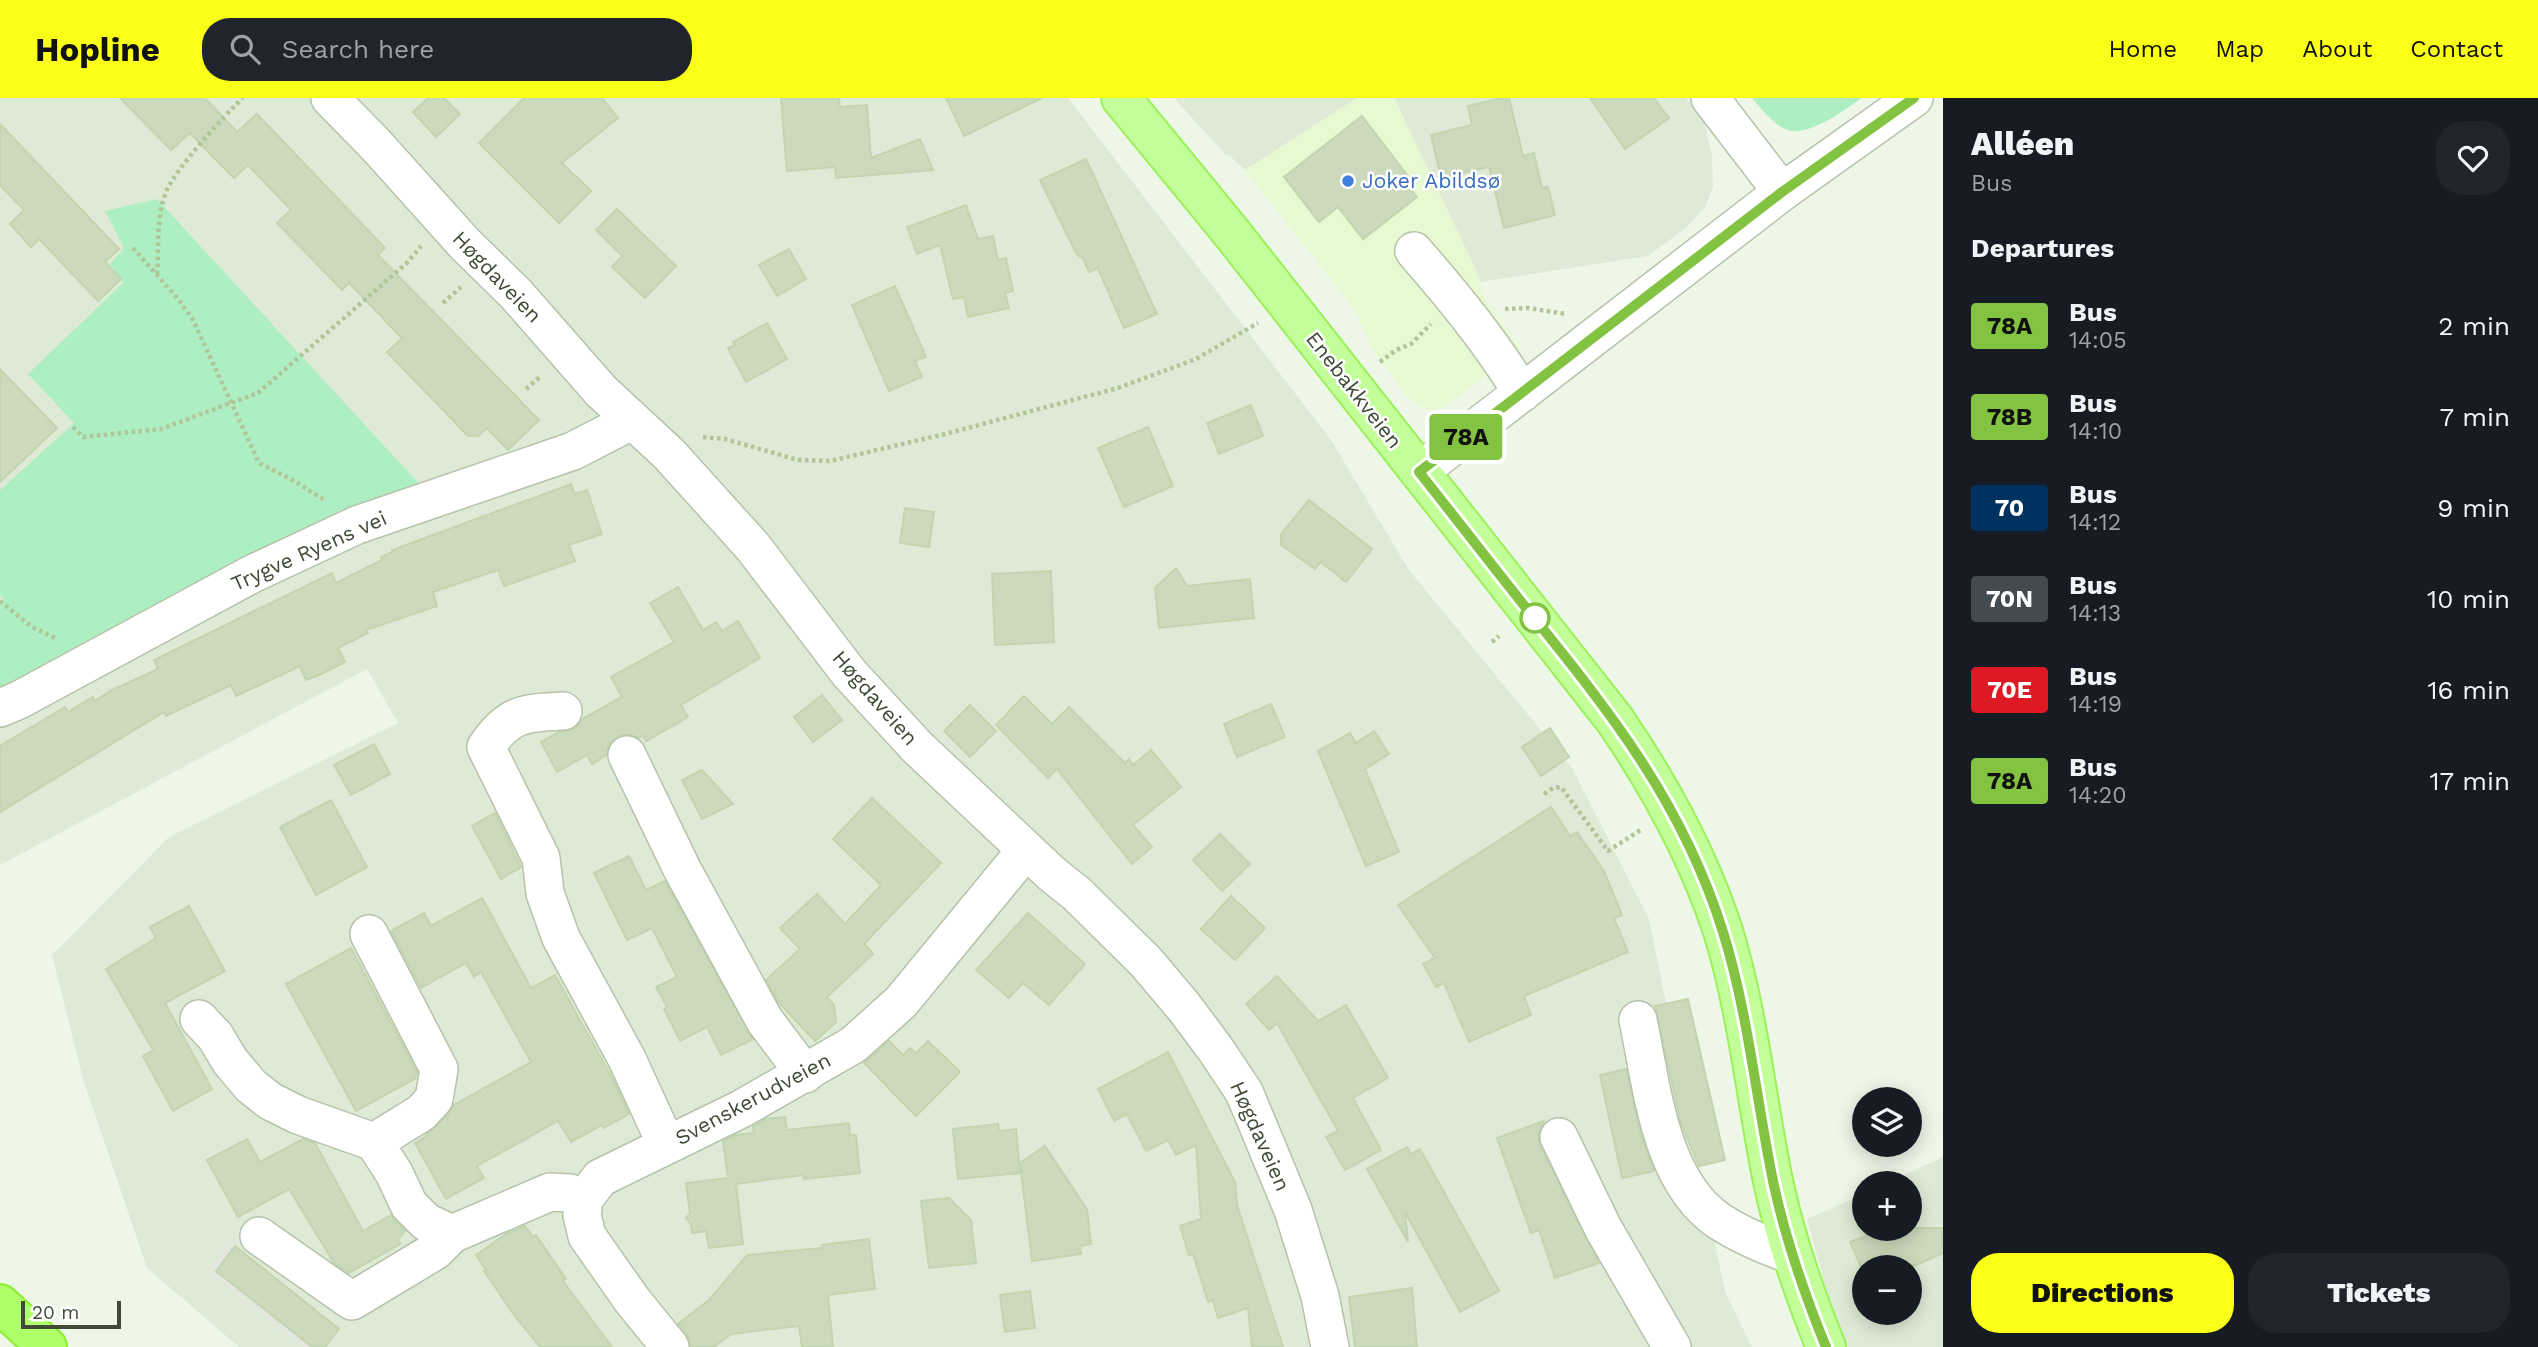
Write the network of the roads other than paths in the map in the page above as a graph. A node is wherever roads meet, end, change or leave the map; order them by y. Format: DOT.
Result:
graph roads {
  1 [pos="330,98"];
  2 [pos="1121,98"];
  3 [pos="1710,98"];
  4 [pos="1914,98"];
  5 [pos="1782,192"];
  6 [pos="1414,251"];
  7 [pos="1522,393"];
  8 [pos="642,430"];
  9 [pos="1419,472"];
  10 [pos="0,708"];
  11 [pos="563,711"];
  12 [pos="627,755"];
  13 [pos="1026,850"];
  14 [pos="369,934"];
  15 [pos="199,1019"];
  16 [pos="1638,1020"];
  17 [pos="805,1073"];
  18 [pos="1559,1137"];
  19 [pos="374,1142"];
  20 [pos="666,1144"];
  21 [pos="584,1199"];
  22 [pos="452,1234"];
  23 [pos="259,1237"];
  24 [pos="1792,1255"];
  25 [pos="0,1304"];
  26 [pos="47,1347"];
  27 [pos="670,1347"];
  28 [pos="1330,1347"];
  29 [pos="1672,1347"];
  30 [pos="1826,1347"];
  1 -- 8 [label="street, Høgdaveien"];
  2 -- 9 [label="main road, Enebakkveien"];
  3 -- 5 [label="street"];
  4 -- 5 [label="street"];
  5 -- 7 [label="street"];
  6 -- 7 [label="street"];
  7 -- 9 [label="street"];
  8 -- 10 [label="street, Trygve Ryens vei"];
  8 -- 13 [label="street, Høgdaveien"];
  9 -- 24 [label="main road, Enebakkveien"];
  11 -- 20 [label="street"];
  12 -- 17 [label="street"];
  13 -- 17 [label="street, Svenskerudveien"];
  13 -- 28 [label="street, Høgdaveien"];
  14 -- 19 [label="street"];
  15 -- 19 [label="street"];
  16 -- 24 [label="street"];
  17 -- 20 [label="street, Svenskerudveien"];
  18 -- 29 [label="street"];
  19 -- 22 [label="street"];
  20 -- 21 [label="street, Svenskerudveien"];
  21 -- 22 [label="street"];
  21 -- 27 [label="street"];
  22 -- 23 [label="street"];
  24 -- 30 [label="main road, Enebakkveien"];
  25 -- 26 [label="highway"];
}
